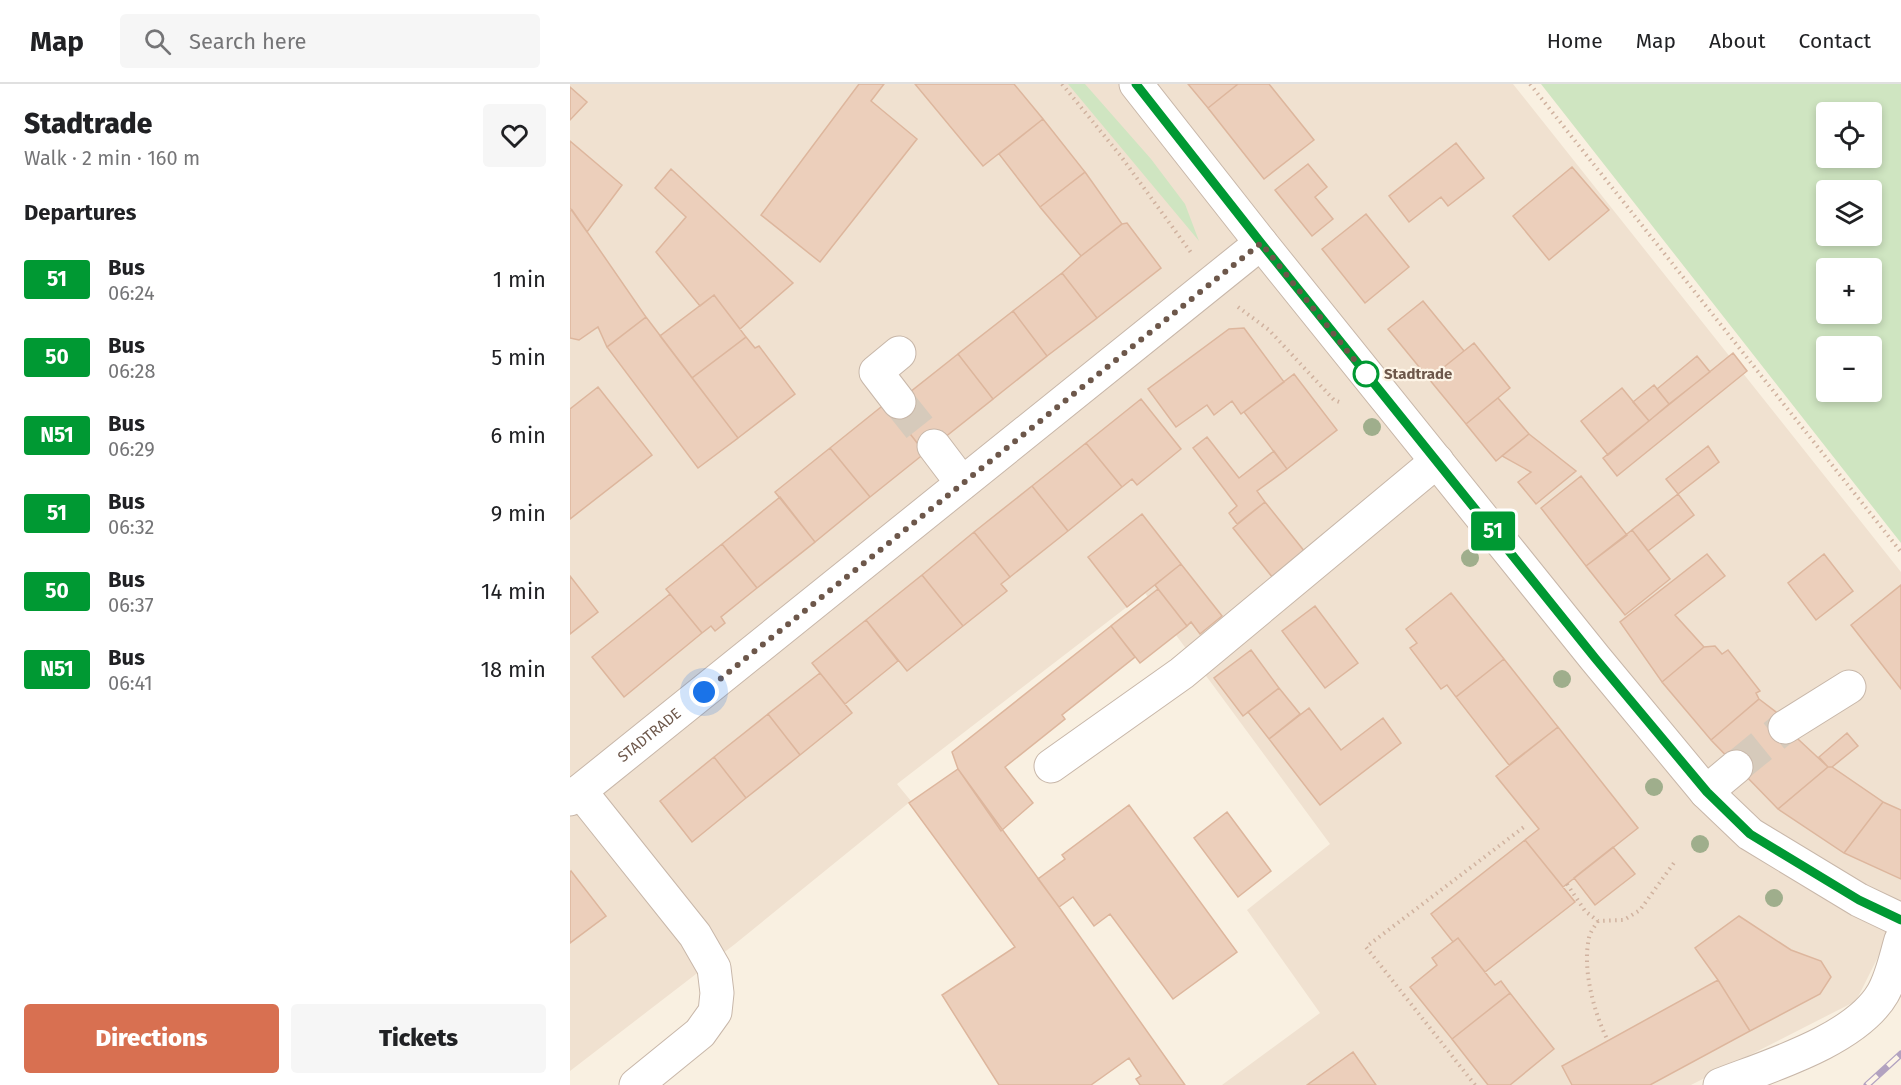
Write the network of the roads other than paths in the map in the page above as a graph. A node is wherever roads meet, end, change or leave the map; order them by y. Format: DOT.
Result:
graph roads {
  1 [pos="1136,84"];
  2 [pos="1261,243"];
  3 [pos="898,353"];
  4 [pos="899,402"];
  5 [pos="934,446"];
  6 [pos="1437,460"];
  7 [pos="962,483"];
  8 [pos="1849,687"];
  9 [pos="1785,727"];
  10 [pos="1052,766"];
  11 [pos="1736,767"];
  12 [pos="1707,792"];
  13 [pos="575,795"];
  14 [pos="1901,920"];
  15 [pos="1901,940"];
  16 [pos="636,1085"];
  17 [pos="1720,1085"];
  1 -- 2 [label="street"];
  2 -- 6 [label="street"];
  2 -- 7 [label="street, STADTRADE"];
  3 -- 4 [label="street"];
  5 -- 7 [label="street"];
  6 -- 10 [label="street"];
  6 -- 12 [label="street"];
  7 -- 13 [label="street, STADTRADE"];
  8 -- 9 [label="street"];
  11 -- 12 [label="street"];
  12 -- 14 [label="street"];
  13 -- 16 [label="street"];
  15 -- 17 [label="street"];
}
